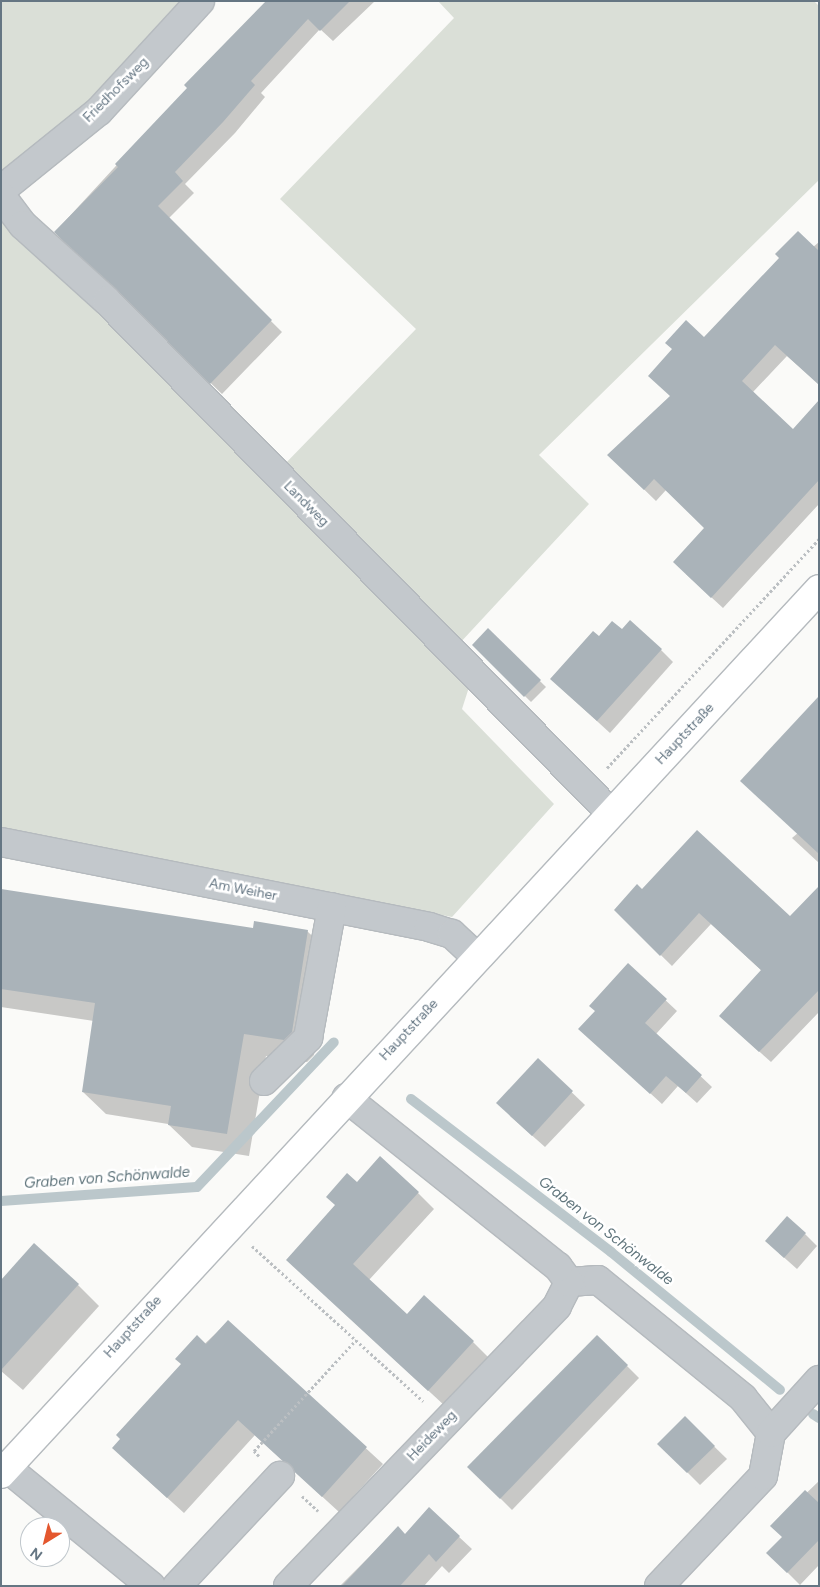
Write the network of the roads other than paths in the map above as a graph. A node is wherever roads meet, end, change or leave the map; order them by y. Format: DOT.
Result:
graph roads {
  1 [pos="200,1"];
  2 [pos="1,190"];
  3 [pos="1,196"];
  4 [pos="819,589"];
  5 [pos="611,813"];
  6 [pos="1,842"];
  7 [pos="332,908"];
  8 [pos="477,957"];
  9 [pos="264,1081"];
  10 [pos="346,1098"];
  11 [pos="568,1282"];
  12 [pos="819,1380"];
  13 [pos="771,1433"];
  14 [pos="4,1471"];
  15 [pos="280,1476"];
  16 [pos="151,1586"];
  17 [pos="177,1586"];
  18 [pos="288,1586"];
  19 [pos="659,1586"];
  1 -- 2 [label="street, Friedhofsweg"];
  3 -- 5 [label="street, Landweg"];
  4 -- 5 [label="main road, Hauptstraße"];
  5 -- 8 [label="main road, Hauptstraße"];
  6 -- 7 [label="street, Am Weiher"];
  7 -- 8 [label="street, Am Weiher"];
  7 -- 9 [label="street"];
  8 -- 10 [label="main road, Hauptstraße"];
  10 -- 11 [label="street"];
  10 -- 14 [label="main road, Hauptstraße"];
  11 -- 13 [label="street"];
  11 -- 18 [label="street, Heideweg"];
  12 -- 13 [label="street"];
  13 -- 19 [label="street"];
  14 -- 16 [label="street"];
  15 -- 17 [label="street"];
}
